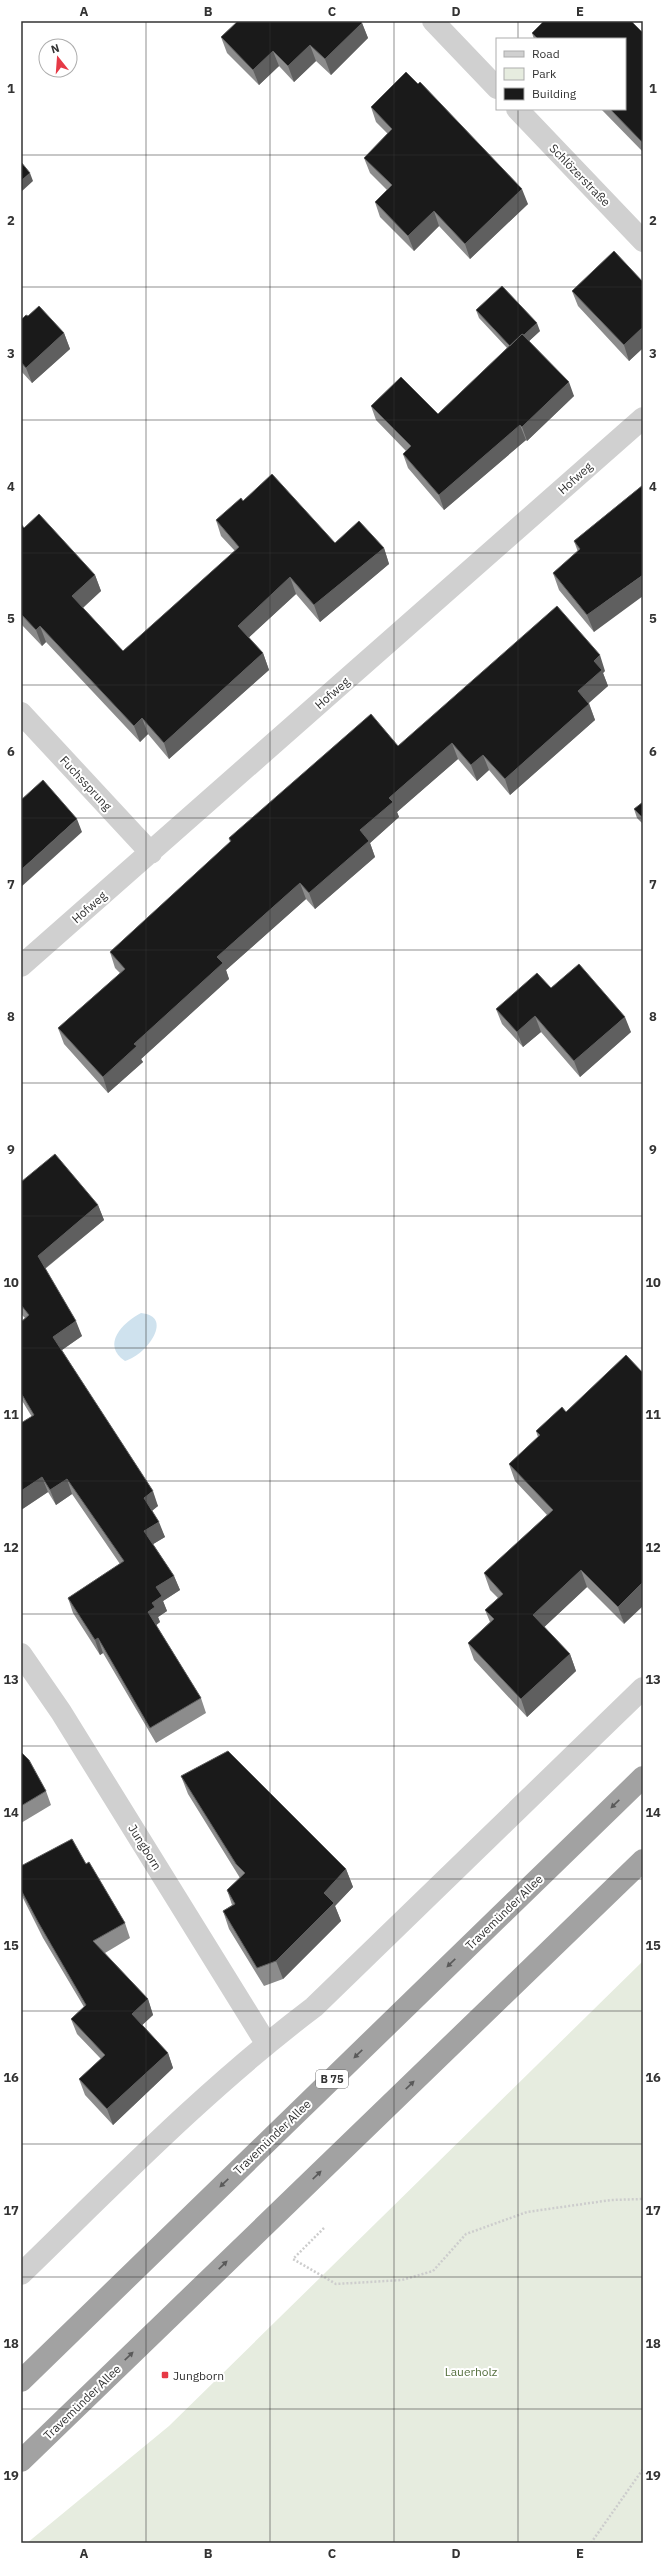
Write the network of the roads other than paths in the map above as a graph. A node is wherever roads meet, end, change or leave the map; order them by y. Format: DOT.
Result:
graph roads {
  1 [pos="433,21"];
  2 [pos="496,87"];
  3 [pos="518,110"];
  4 [pos="643,241"];
  5 [pos="643,418"];
  6 [pos="21,713"];
  7 [pos="151,853"];
  8 [pos="21,966"];
  9 [pos="21,1654"];
  10 [pos="643,1688"];
  11 [pos="643,1777"];
  12 [pos="643,1860"];
  13 [pos="266,2043"];
  14 [pos="21,2274"];
  15 [pos="21,2380"];
  16 [pos="21,2461"];
  1 -- 2 [label="street"];
  3 -- 4 [label="street, Schlözerstraße"];
  5 -- 7 [label="street, Hofweg"];
  6 -- 7 [label="street, Fuchssprung"];
  7 -- 8 [label="street, Hofweg"];
  9 -- 13 [label="street, Jungborn"];
  10 -- 13 [label="street"];
  11 -- 15 [label="highway, Travemünder Allee / B 75, one-way"];
  16 -- 12 [label="highway, Travemünder Allee, one-way"];
  13 -- 14 [label="street"];
}
